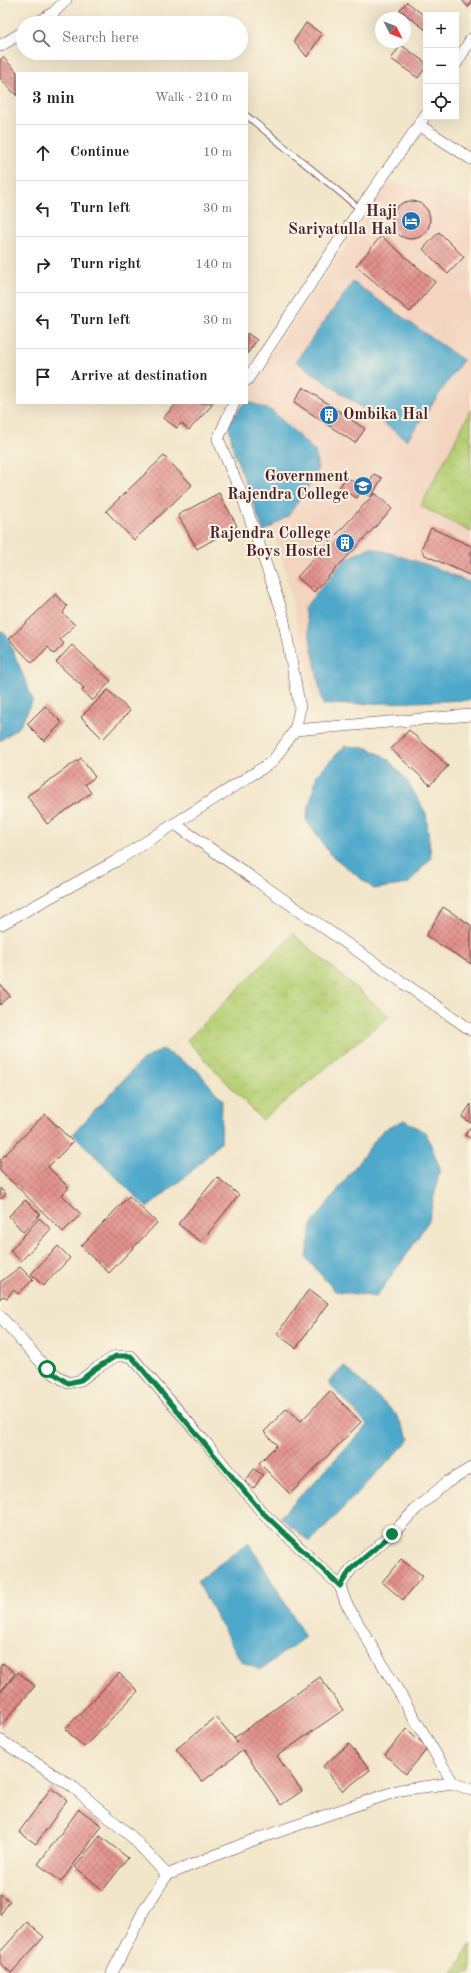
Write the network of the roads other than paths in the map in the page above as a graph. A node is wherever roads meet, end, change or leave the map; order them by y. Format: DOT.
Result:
graph roads {
  1 [pos="66,0"];
  2 [pos="48,16"];
  3 [pos="16,36"];
  4 [pos="471,39"];
  5 [pos="0,46"];
  6 [pos="459,59"];
  7 [pos="248,117"];
  8 [pos="423,119"];
  9 [pos="419,125"];
  10 [pos="471,159"];
  11 [pos="360,209"];
  12 [pos="248,378"];
  13 [pos="234,404"];
  14 [pos="471,715"];
  15 [pos="295,730"];
  16 [pos="175,824"];
  17 [pos="0,925"];
  18 [pos="471,1030"];
  19 [pos="0,1316"];
  20 [pos="471,1468"];
  21 [pos="340,1586"];
  22 [pos="0,1740"];
  23 [pos="453,1783"];
  24 [pos="471,1790"];
  25 [pos="167,1875"];
  26 [pos="112,1973"];
  1 -- 2 [label="street"];
  3 -- 5 [label="street"];
  4 -- 6 [label="street"];
  7 -- 11 [label="lane"];
  8 -- 9 [label="street"];
  9 -- 10 [label="street"];
  9 -- 11 [label="street"];
  11 -- 12 [label="street"];
  13 -- 15 [label="street"];
  14 -- 15 [label="street"];
  15 -- 16 [label="street"];
  16 -- 17 [label="street"];
  16 -- 18 [label="street"];
  19 -- 21 [label="street"];
  20 -- 21 [label="street"];
  21 -- 23 [label="street"];
  22 -- 25 [label="street"];
  23 -- 24 [label="street"];
  23 -- 25 [label="street"];
  25 -- 26 [label="street"];
}
